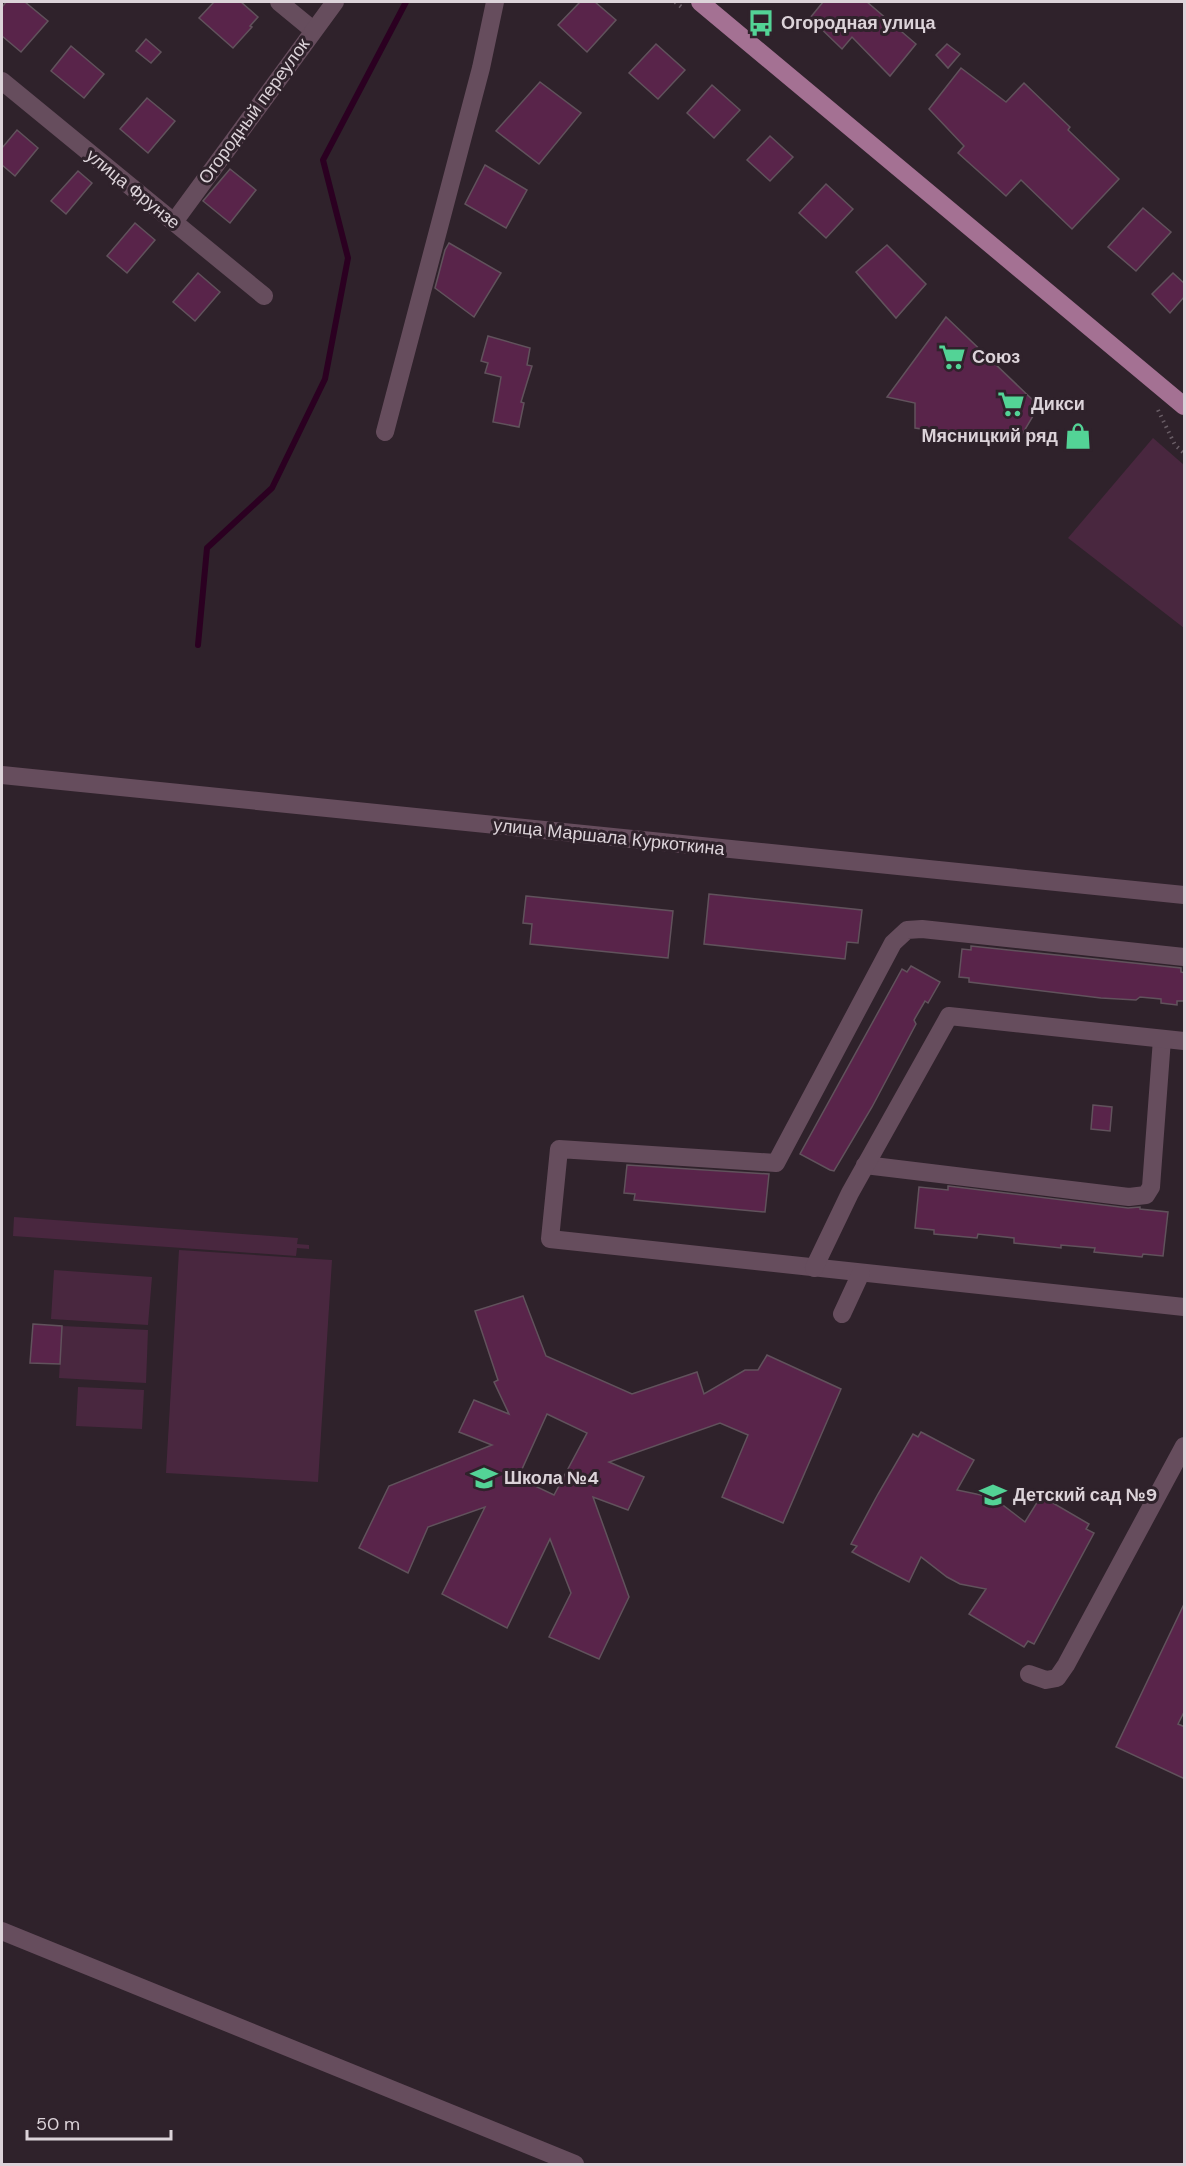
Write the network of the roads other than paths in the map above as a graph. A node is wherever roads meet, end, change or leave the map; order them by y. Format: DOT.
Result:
graph roads {
  1 [pos="279,2"];
  2 [pos="335,2"];
  3 [pos="495,2"];
  4 [pos="700,2"];
  5 [pos="313,30"];
  6 [pos="2,81"];
  7 [pos="174,222"];
  8 [pos="264,296"];
  9 [pos="1185,406"];
  10 [pos="385,432"];
  11 [pos="2,775"];
  12 [pos="1185,895"];
  13 [pos="1185,957"];
  14 [pos="1162,1039"];
  15 [pos="1185,1041"];
  16 [pos="865,1165"];
  17 [pos="814,1268"];
  18 [pos="861,1273"];
  19 [pos="1185,1307"];
  20 [pos="842,1314"];
  21 [pos="1185,1446"];
  22 [pos="1029,1674"];
  23 [pos="2,1930"];
  24 [pos="575,2164"];
  1 -- 5 [label="street"];
  2 -- 5 [label="street, Огородный переулок"];
  3 -- 10 [label="street"];
  4 -- 9 [label="main road"];
  5 -- 7 [label="street, Огородный переулок"];
  6 -- 7 [label="street, улица Фрунзе"];
  7 -- 8 [label="street, улица Фрунзе"];
  11 -- 12 [label="street, улица Маршала Куркоткина"];
  13 -- 17 [label="street"];
  14 -- 15 [label="street"];
  14 -- 16 [label="street"];
  14 -- 16 [label="street"];
  16 -- 17 [label="street"];
  17 -- 18 [label="street"];
  18 -- 19 [label="street"];
  18 -- 20 [label="street"];
  21 -- 22 [label="street"];
  23 -- 24 [label="street"];
}
